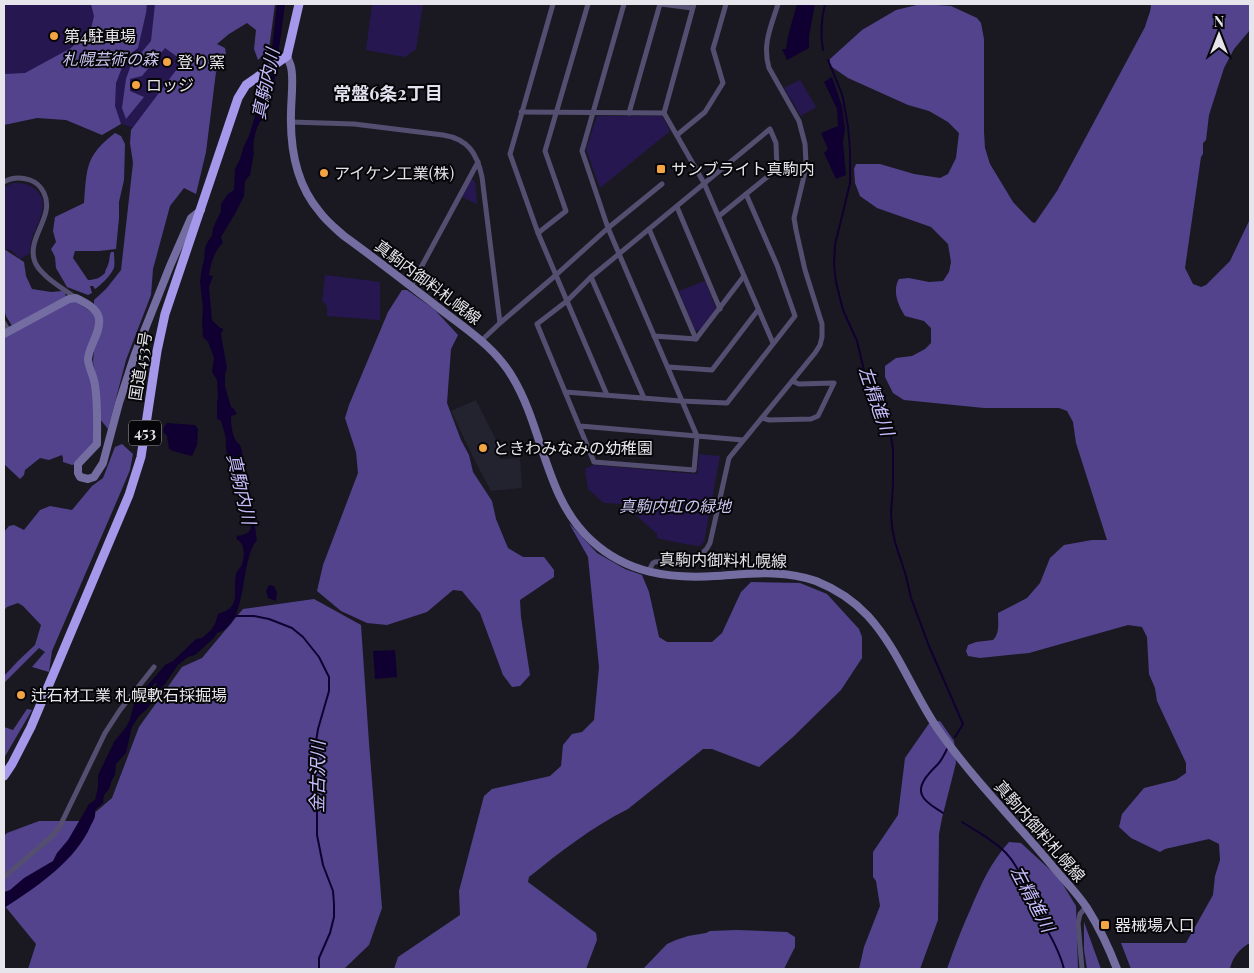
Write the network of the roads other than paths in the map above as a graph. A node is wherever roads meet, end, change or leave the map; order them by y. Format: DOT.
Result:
graph roads {
  1 [pos="299,4"];
  2 [pos="553,4"];
  3 [pos="588,4"];
  4 [pos="624,4"];
  5 [pos="661,4"];
  6 [pos="726,4"];
  7 [pos="778,4"];
  8 [pos="693,6"];
  9 [pos="287,56"];
  10 [pos="521,112"];
  11 [pos="556,113"];
  12 [pos="592,113"];
  13 [pos="629,113"];
  14 [pos="664,113"];
  15 [pos="291,122"];
  16 [pos="677,135"];
  17 [pos="478,162"];
  18 [pos="4,182"];
  19 [pos="704,183"];
  20 [pos="662,184"];
  21 [pos="746,194"];
  22 [pos="677,206"];
  23 [pos="200,210"];
  24 [pos="719,216"];
  25 [pos="608,228"];
  26 [pos="649,229"];
  27 [pos="538,233"];
  28 [pos="620,254"];
  29 [pos="556,275"];
  30 [pos="744,276"];
  31 [pos="591,277"];
  32 [pos="411,286"];
  33 [pos="76,298"];
  34 [pos="567,301"];
  35 [pos="720,309"];
  36 [pos="758,310"];
  37 [pos="4,323"];
  38 [pos="500,323"];
  39 [pos="6,333"];
  40 [pos="654,336"];
  41 [pos="696,339"];
  42 [pos="482,340"];
  43 [pos="773,343"];
  44 [pos="668,367"];
  45 [pos="792,381"];
  46 [pos="565,392"];
  47 [pos="607,395"];
  48 [pos="644,398"];
  49 [pos="681,401"];
  50 [pos="762,418"];
  51 [pos="580,426"];
  52 [pos="697,436"];
  53 [pos="743,440"];
  54 [pos="648,572"];
  55 [pos="154,667"];
  56 [pos="4,776"];
  57 [pos="4,877"];
  58 [pos="1086,907"];
  59 [pos="1082,969"];
  60 [pos="1117,969"];
  1 -- 9 [label="highway"];
  2 -- 10 [label="street"];
  3 -- 11 [label="street"];
  4 -- 12 [label="street"];
  5 -- 8 [label="street"];
  5 -- 13 [label="street"];
  6 -- 16 [label="street"];
  7 -- 45 [label="street"];
  8 -- 14 [label="street"];
  9 -- 15 [label="main road, 真駒内御料札幌線"];
  9 -- 23 [label="highway, 国道453号 / 453"];
  10 -- 11 [label="street"];
  10 -- 27 [label="street"];
  11 -- 12 [label="street"];
  11 -- 27 [label="street"];
  12 -- 13 [label="street"];
  12 -- 25 [label="street"];
  13 -- 14 [label="street"];
  14 -- 16 [label="street"];
  15 -- 17 [label="street"];
  15 -- 32 [label="main road, 真駒内御料札幌線"];
  16 -- 19 [label="street"];
  17 -- 32 [label="street"];
  17 -- 38 [label="street"];
  18 -- 33 [label="street"];
  19 -- 21 [label="street"];
  19 -- 22 [label="street"];
  19 -- 24 [label="street"];
  20 -- 25 [label="street"];
  21 -- 24 [label="street"];
  21 -- 43 [label="street"];
  22 -- 26 [label="street"];
  22 -- 35 [label="street"];
  23 -- 33 [label="main road"];
  23 -- 56 [label="highway, 国道453号 / 453"];
  24 -- 30 [label="street"];
  25 -- 28 [label="street"];
  25 -- 29 [label="street"];
  26 -- 28 [label="street"];
  26 -- 41 [label="street"];
  27 -- 29 [label="street"];
  28 -- 31 [label="street"];
  28 -- 40 [label="street"];
  29 -- 34 [label="street"];
  29 -- 38 [label="street"];
  30 -- 35 [label="street"];
  30 -- 36 [label="street"];
  31 -- 34 [label="street"];
  31 -- 48 [label="street"];
  32 -- 42 [label="main road, 真駒内御料札幌線"];
  33 -- 39 [label="main road"];
  34 -- 46 [label="street"];
  34 -- 47 [label="street"];
  35 -- 41 [label="street"];
  36 -- 43 [label="street"];
  36 -- 44 [label="street"];
  37 -- 39 [label="street"];
  38 -- 42 [label="street"];
  40 -- 41 [label="street"];
  40 -- 44 [label="street"];
  42 -- 54 [label="main road, 真駒内御料札幌線"];
  43 -- 49 [label="street"];
  44 -- 49 [label="street"];
  45 -- 50 [label="street"];
  45 -- 50 [label="street"];
  46 -- 47 [label="street"];
  46 -- 51 [label="street"];
  47 -- 48 [label="street"];
  48 -- 49 [label="street"];
  49 -- 52 [label="street"];
  50 -- 53 [label="street"];
  51 -- 52 [label="street"];
  51 -- 52 [label="street"];
  52 -- 53 [label="street"];
  53 -- 54 [label="street"];
  54 -- 58 [label="main road, 真駒内御料札幌線"];
  55 -- 57 [label="street"];
  58 -- 59 [label="street"];
  58 -- 60 [label="main road, 真駒内御料札幌線"];
}
